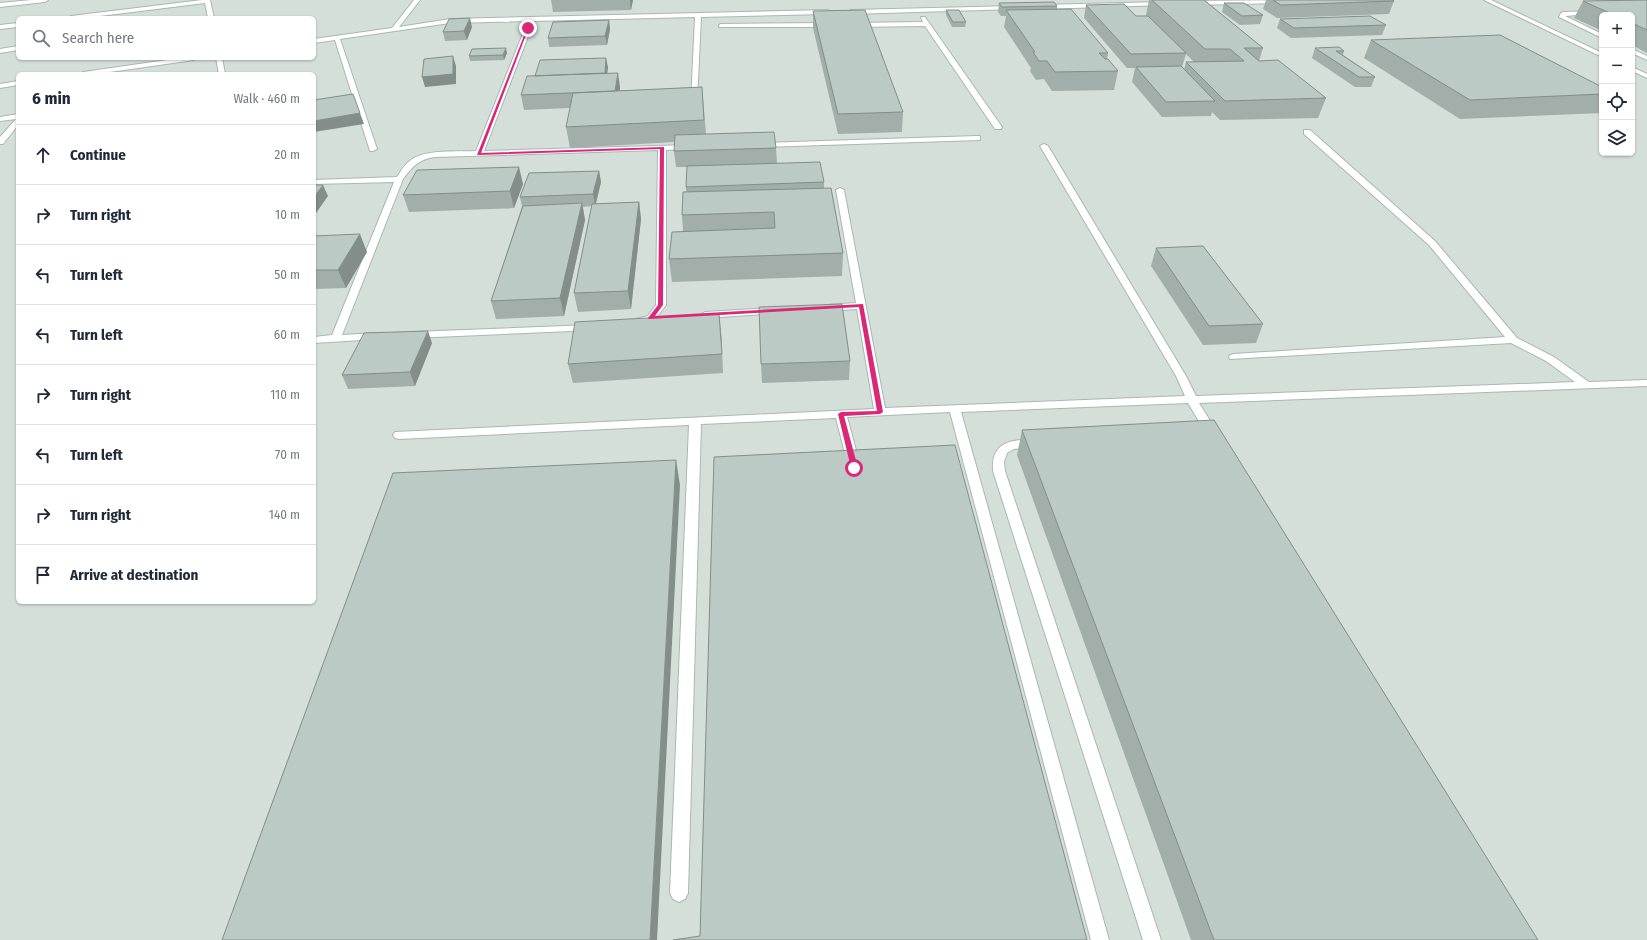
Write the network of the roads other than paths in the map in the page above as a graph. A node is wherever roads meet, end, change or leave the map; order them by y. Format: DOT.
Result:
graph roads {
  1 [pos="45,0"];
  2 [pos="207,0"];
  3 [pos="416,0"];
  4 [pos="1107,0"];
  5 [pos="1487,0"];
  6 [pos="1219,1"];
  7 [pos="1290,1"];
  8 [pos="1174,4"];
  9 [pos="1182,4"];
  10 [pos="0,5"];
  11 [pos="1113,5"];
  12 [pos="1035,7"];
  13 [pos="1019,8"];
  14 [pos="918,10"];
  15 [pos="832,12"];
  16 [pos="848,12"];
  17 [pos="1599,12"];
  18 [pos="698,15"];
  19 [pos="86,16"];
  20 [pos="211,16"];
  21 [pos="532,19"];
  22 [pos="926,24"];
  23 [pos="16,25"];
  24 [pos="840,25"];
  25 [pos="847,25"];
  26 [pos="721,26"];
  27 [pos="0,27"];
  28 [pos="394,29"];
  29 [pos="1599,35"];
  30 [pos="337,38"];
  31 [pos="316,41"];
  32 [pos="16,48"];
  33 [pos="0,51"];
  34 [pos="1635,52"];
  35 [pos="1599,54"];
  36 [pos="1647,58"];
  37 [pos="180,60"];
  38 [pos="219,60"];
  39 [pos="1635,70"];
  40 [pos="97,72"];
  41 [pos="222,72"];
  42 [pos="1647,76"];
  43 [pos="16,83"];
  44 [pos="0,86"];
  45 [pos="694,102"];
  46 [pos="16,116"];
  47 [pos="0,119"];
  48 [pos="16,122"];
  49 [pos="998,127"];
  50 [pos="1307,132"];
  51 [pos="977,138"];
  52 [pos="0,142"];
  53 [pos="749,145"];
  54 [pos="702,146"];
  55 [pos="1044,146"];
  56 [pos="662,148"];
  57 [pos="373,149"];
  58 [pos="479,154"];
  59 [pos="399,179"];
  60 [pos="316,182"];
  61 [pos="840,190"];
  62 [pos="861,306"];
  63 [pos="814,308"];
  64 [pos="783,310"];
  65 [pos="698,315"];
  66 [pos="667,317"];
  67 [pos="651,318"];
  68 [pos="626,325"];
  69 [pos="603,327"];
  70 [pos="336,338"];
  71 [pos="316,340"];
  72 [pos="1513,340"];
  73 [pos="1234,356"];
  74 [pos="1647,383"];
  75 [pos="1586,385"];
  76 [pos="1192,400"];
  77 [pos="955,409"];
  78 [pos="880,412"];
  79 [pos="841,414"];
  80 [pos="695,421"];
  81 [pos="1212,433"];
  82 [pos="1196,434"];
  83 [pos="399,435"];
  84 [pos="1051,442"];
  85 [pos="1220,446"];
  86 [pos="854,468"];
  87 [pos="679,893"];
  88 [pos="1100,940"];
  89 [pos="1152,940"];
  1 -- 10 [label="street"];
  2 -- 19 [label="street"];
  2 -- 20 [label="street"];
  3 -- 28 [label="street"];
  4 -- 11 [label="street"];
  5 -- 35 [label="street"];
  6 -- 7 [label="street"];
  6 -- 9 [label="street"];
  8 -- 11 [label="street"];
  11 -- 12 [label="street"];
  13 -- 14 [label="street"];
  14 -- 16 [label="street"];
  14 -- 22 [label="street"];
  15 -- 18 [label="street"];
  17 -- 29 [label="street"];
  18 -- 21 [label="street"];
  18 -- 45 [label="street"];
  21 -- 28 [label="street"];
  21 -- 58 [label="street"];
  22 -- 25 [label="street"];
  22 -- 49 [label="street"];
  23 -- 27 [label="street"];
  24 -- 26 [label="street"];
  28 -- 30 [label="street"];
  30 -- 31 [label="street"];
  30 -- 57 [label="street"];
  32 -- 33 [label="street"];
  34 -- 36 [label="street"];
  37 -- 40 [label="street"];
  38 -- 41 [label="street"];
  39 -- 42 [label="street"];
  43 -- 44 [label="street"];
  46 -- 47 [label="street"];
  48 -- 52 [label="street"];
  50 -- 72 [label="street"];
  51 -- 53 [label="street"];
  54 -- 56 [label="street"];
  55 -- 76 [label="street"];
  56 -- 58 [label="street"];
  56 -- 67 [label="street"];
  58 -- 59 [label="street"];
  59 -- 60 [label="street"];
  59 -- 70 [label="street"];
  61 -- 62 [label="street"];
  62 -- 63 [label="street"];
  62 -- 78 [label="street"];
  64 -- 65 [label="street"];
  66 -- 67 [label="street"];
  67 -- 68 [label="street"];
  69 -- 70 [label="street"];
  70 -- 71 [label="street"];
  72 -- 73 [label="street"];
  72 -- 75 [label="street"];
  74 -- 75 [label="street"];
  75 -- 76 [label="street"];
  76 -- 77 [label="street"];
  76 -- 81 [label="street"];
  77 -- 78 [label="street"];
  77 -- 88 [label="street"];
  78 -- 79 [label="street"];
  79 -- 80 [label="street"];
  79 -- 86 [label="street"];
  80 -- 83 [label="street"];
  80 -- 87 [label="street"];
  81 -- 82 [label="street"];
  81 -- 85 [label="street"];
  84 -- 89 [label="street"];
}
